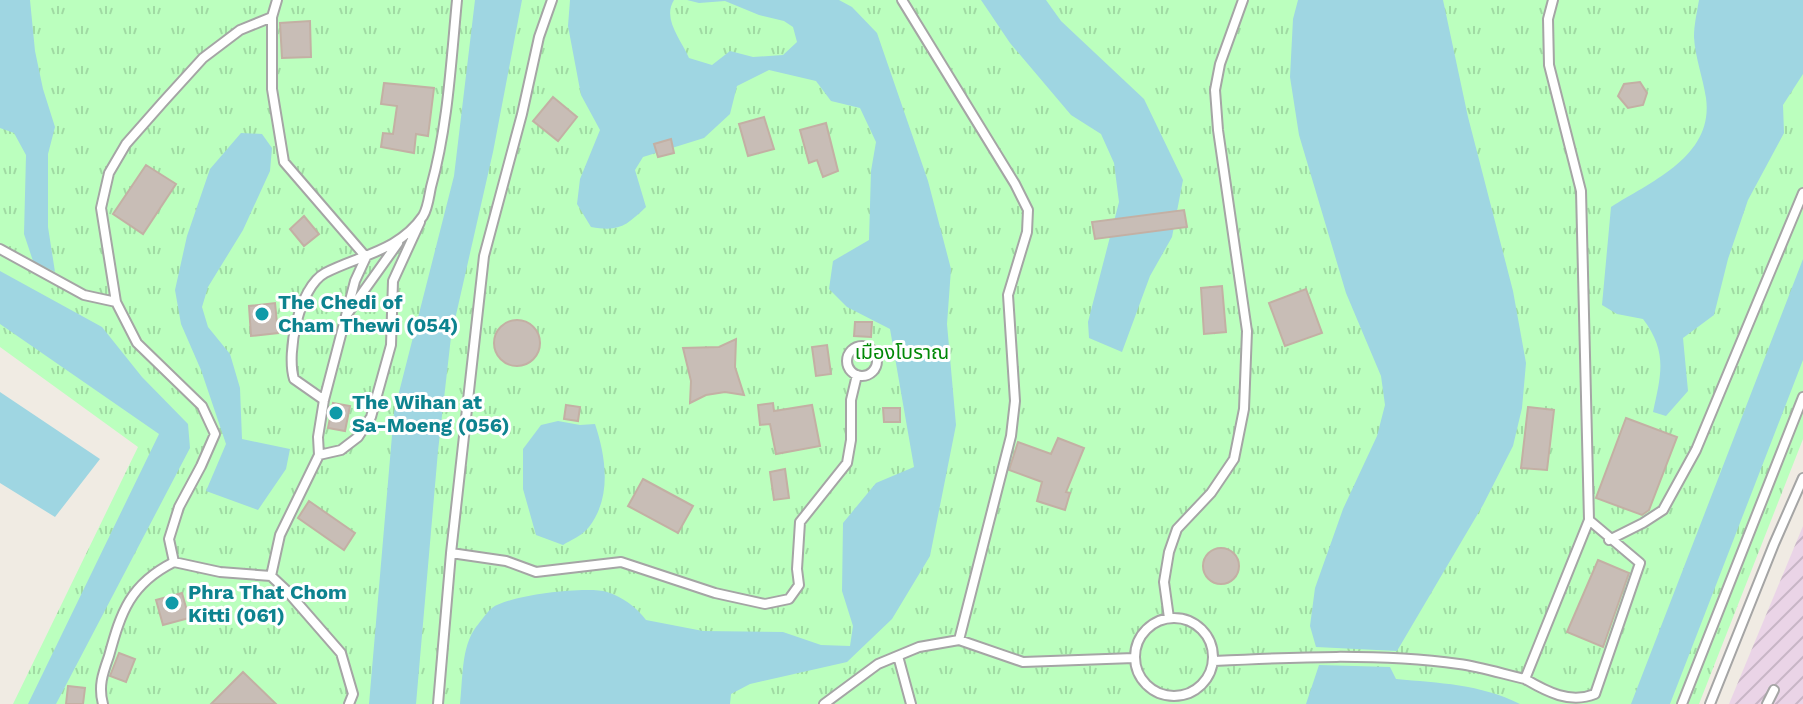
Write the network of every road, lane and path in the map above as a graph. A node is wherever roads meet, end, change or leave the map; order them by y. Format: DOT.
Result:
graph roads {
  1 [pos="277,0"];
  2 [pos="457,0"];
  3 [pos="552,0"];
  4 [pos="902,0"];
  5 [pos="1243,0"];
  6 [pos="1553,0"];
  7 [pos="272,17"];
  8 [pos="1803,193"];
  9 [pos="424,214"];
  10 [pos="398,242"];
  11 [pos="0,249"];
  12 [pos="366,257"];
  13 [pos="116,302"];
  14 [pos="345,317"];
  15 [pos="857,375"];
  16 [pos="1803,397"];
  17 [pos="324,400"];
  18 [pos="319,455"];
  19 [pos="1803,478"];
  20 [pos="1589,520"];
  21 [pos="1609,540"];
  22 [pos="451,553"];
  23 [pos="174,562"];
  24 [pos="271,576"];
  25 [pos="1169,618"];
  26 [pos="959,640"];
  27 [pos="898,656"];
  28 [pos="1134,658"];
  29 [pos="1214,661"];
  30 [pos="1525,679"];
  31 [pos="1774,690"];
  32 [pos="1156,693"];
  33 [pos="103,704"];
  34 [pos="349,704"];
  35 [pos="438,704"];
  36 [pos="824,704"];
  37 [pos="911,704"];
  38 [pos="1153,704"];
  39 [pos="1682,704"];
  40 [pos="1710,704"];
  41 [pos="1767,704"];
  1 -- 7 [label="lane"];
  2 -- 9 [label="lane"];
  3 -- 22 [label="lane"];
  4 -- 26 [label="lane"];
  5 -- 25 [label="lane"];
  6 -- 20 [label="lane"];
  7 -- 12 [label="lane"];
  7 -- 13 [label="lane"];
  8 -- 21 [label="lane"];
  9 -- 10 [label="lane"];
  9 -- 18 [label="lane"];
  10 -- 12 [label="lane"];
  10 -- 14 [label="lane"];
  11 -- 13 [label="lane"];
  12 -- 14 [label="lane"];
  12 -- 17 [label="lane"];
  13 -- 23 [label="lane"];
  14 -- 17 [label="lane"];
  15 -- 22 [label="lane"];
  16 -- 39 [label="lane"];
  17 -- 18 [label="lane"];
  18 -- 24 [label="lane"];
  19 -- 40 [label="lane"];
  20 -- 21 [label="lane"];
  20 -- 30 [label="lane"];
  21 -- 30 [label="lane"];
  22 -- 35 [label="lane"];
  23 -- 24 [label="lane"];
  23 -- 33 [label="lane"];
  24 -- 34 [label="lane"];
  25 -- 28 [label="lane"];
  25 -- 29 [label="lane"];
  26 -- 27 [label="lane"];
  26 -- 28 [label="lane"];
  27 -- 36 [label="lane"];
  27 -- 37 [label="lane"];
  28 -- 32 [label="lane"];
  29 -- 30 [label="lane"];
  29 -- 32 [label="lane"];
  31 -- 41 [label="lane"];
  32 -- 38 [label="lane"];
}
